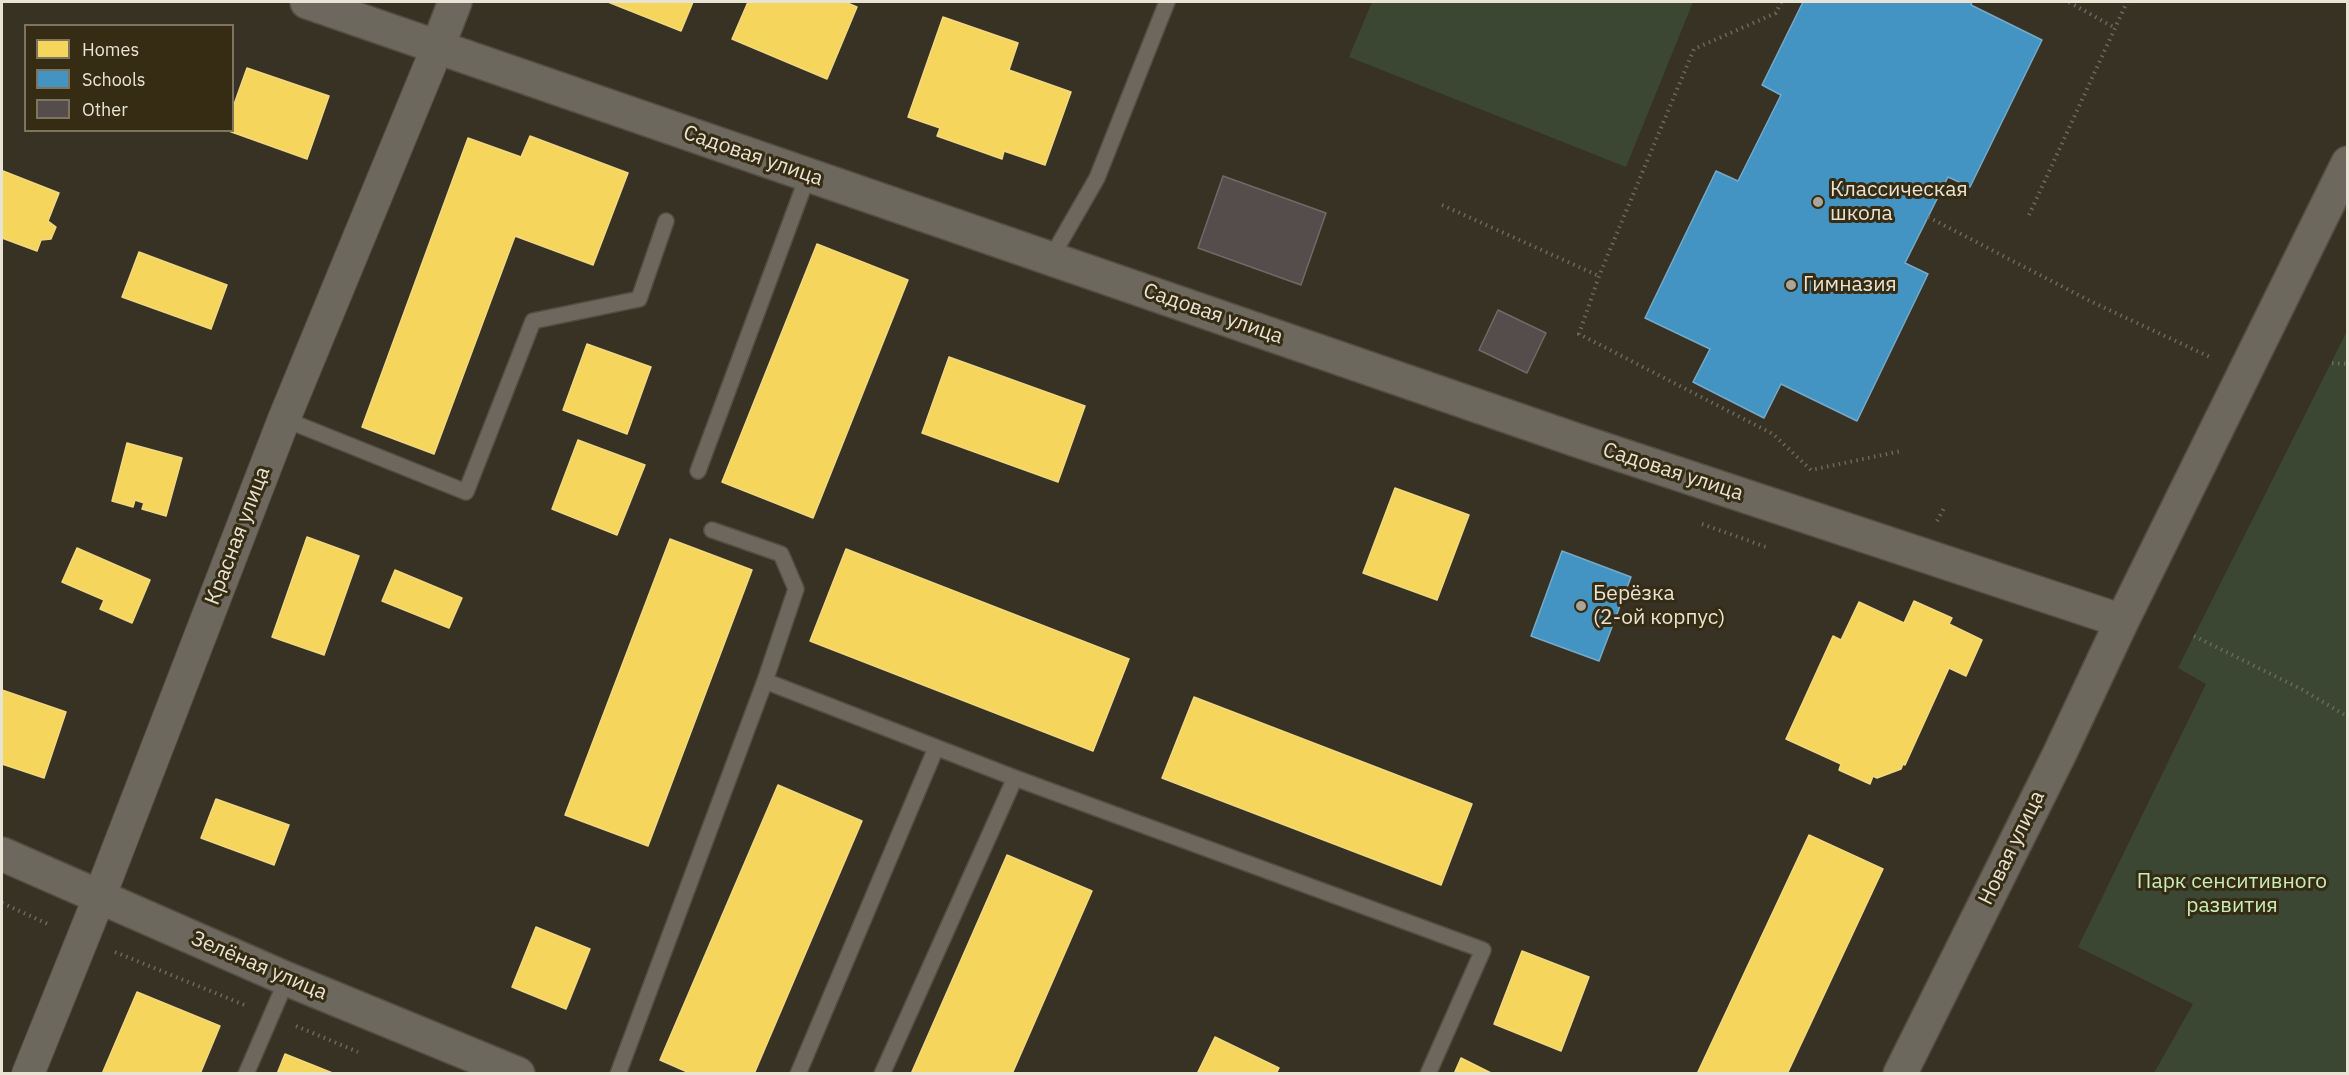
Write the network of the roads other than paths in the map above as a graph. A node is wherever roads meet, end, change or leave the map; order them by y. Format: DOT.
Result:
graph roads {
  1 [pos="307,2"];
  2 [pos="455,2"];
  3 [pos="1167,2"];
  4 [pos="438,46"];
  5 [pos="2348,164"];
  6 [pos="808,175"];
  7 [pos="666,221"];
  8 [pos="1051,258"];
  9 [pos="284,419"];
  10 [pos="698,471"];
  11 [pos="712,530"];
  12 [pos="2122,621"];
  13 [pos="765,681"];
  14 [pos="936,747"];
  15 [pos="1015,778"];
  16 [pos="2,854"];
  17 [pos="99,898"];
  18 [pos="287,979"];
  19 [pos="28,1074"];
  20 [pos="246,1074"];
  21 [pos="518,1074"];
  22 [pos="618,1074"];
  23 [pos="798,1074"];
  24 [pos="882,1074"];
  25 [pos="1428,1074"];
  26 [pos="1900,1074"];
  1 -- 4 [label="street, Садовая улица"];
  2 -- 4 [label="street, Красная улица"];
  3 -- 8 [label="lane"];
  4 -- 6 [label="street, Садовая улица"];
  4 -- 9 [label="street, Красная улица"];
  5 -- 12 [label="street, Новая улица"];
  6 -- 8 [label="street, Садовая улица"];
  6 -- 10 [label="lane"];
  7 -- 9 [label="lane"];
  8 -- 12 [label="street, Садовая улица"];
  9 -- 17 [label="street, Красная улица"];
  11 -- 13 [label="lane"];
  12 -- 26 [label="street, Новая улица"];
  13 -- 14 [label="lane"];
  13 -- 22 [label="lane"];
  14 -- 15 [label="lane"];
  14 -- 23 [label="lane"];
  15 -- 24 [label="lane"];
  15 -- 25 [label="lane"];
  16 -- 17 [label="street, Зелёная улица"];
  17 -- 18 [label="street, Зелёная улица"];
  17 -- 19 [label="street, Красная улица"];
  18 -- 20 [label="lane"];
  18 -- 21 [label="street, Зелёная улица"];
}
